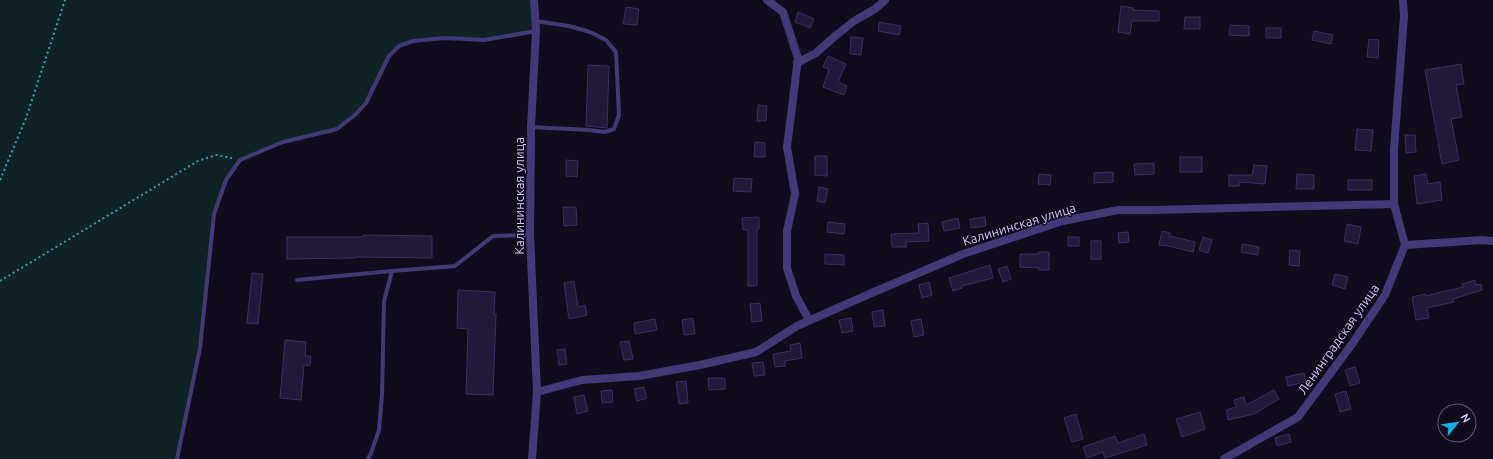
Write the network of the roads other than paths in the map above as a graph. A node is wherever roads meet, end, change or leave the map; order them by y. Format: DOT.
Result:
graph roads {
  1 [pos="534,0"];
  2 [pos="767,0"];
  3 [pos="885,0"];
  4 [pos="1403,0"];
  5 [pos="535,21"];
  6 [pos="536,31"];
  7 [pos="797,63"];
  8 [pos="531,127"];
  9 [pos="1394,204"];
  10 [pos="530,235"];
  11 [pos="1493,241"];
  12 [pos="1405,245"];
  13 [pos="392,271"];
  14 [pos="297,280"];
  15 [pos="809,320"];
  16 [pos="537,392"];
  17 [pos="177,459"];
  18 [pos="368,459"];
  19 [pos="532,459"];
  20 [pos="1224,459"];
  1 -- 5 [label="street, Калининская улица"];
  2 -- 7 [label="street"];
  3 -- 7 [label="street"];
  4 -- 9 [label="street"];
  5 -- 6 [label="street, Калининская улица"];
  5 -- 8 [label="lane"];
  6 -- 8 [label="street, Калининская улица"];
  6 -- 17 [label="lane"];
  7 -- 15 [label="street"];
  8 -- 10 [label="street, Калининская улица"];
  9 -- 12 [label="street"];
  9 -- 15 [label="street, Калининская улица"];
  10 -- 13 [label="lane"];
  10 -- 16 [label="street, Калининская улица"];
  11 -- 12 [label="street"];
  12 -- 20 [label="street, Ленинградская улица"];
  13 -- 14 [label="lane"];
  13 -- 18 [label="lane"];
  15 -- 16 [label="street, Калининская улица"];
  16 -- 19 [label="street, Калининская улица"];
}
